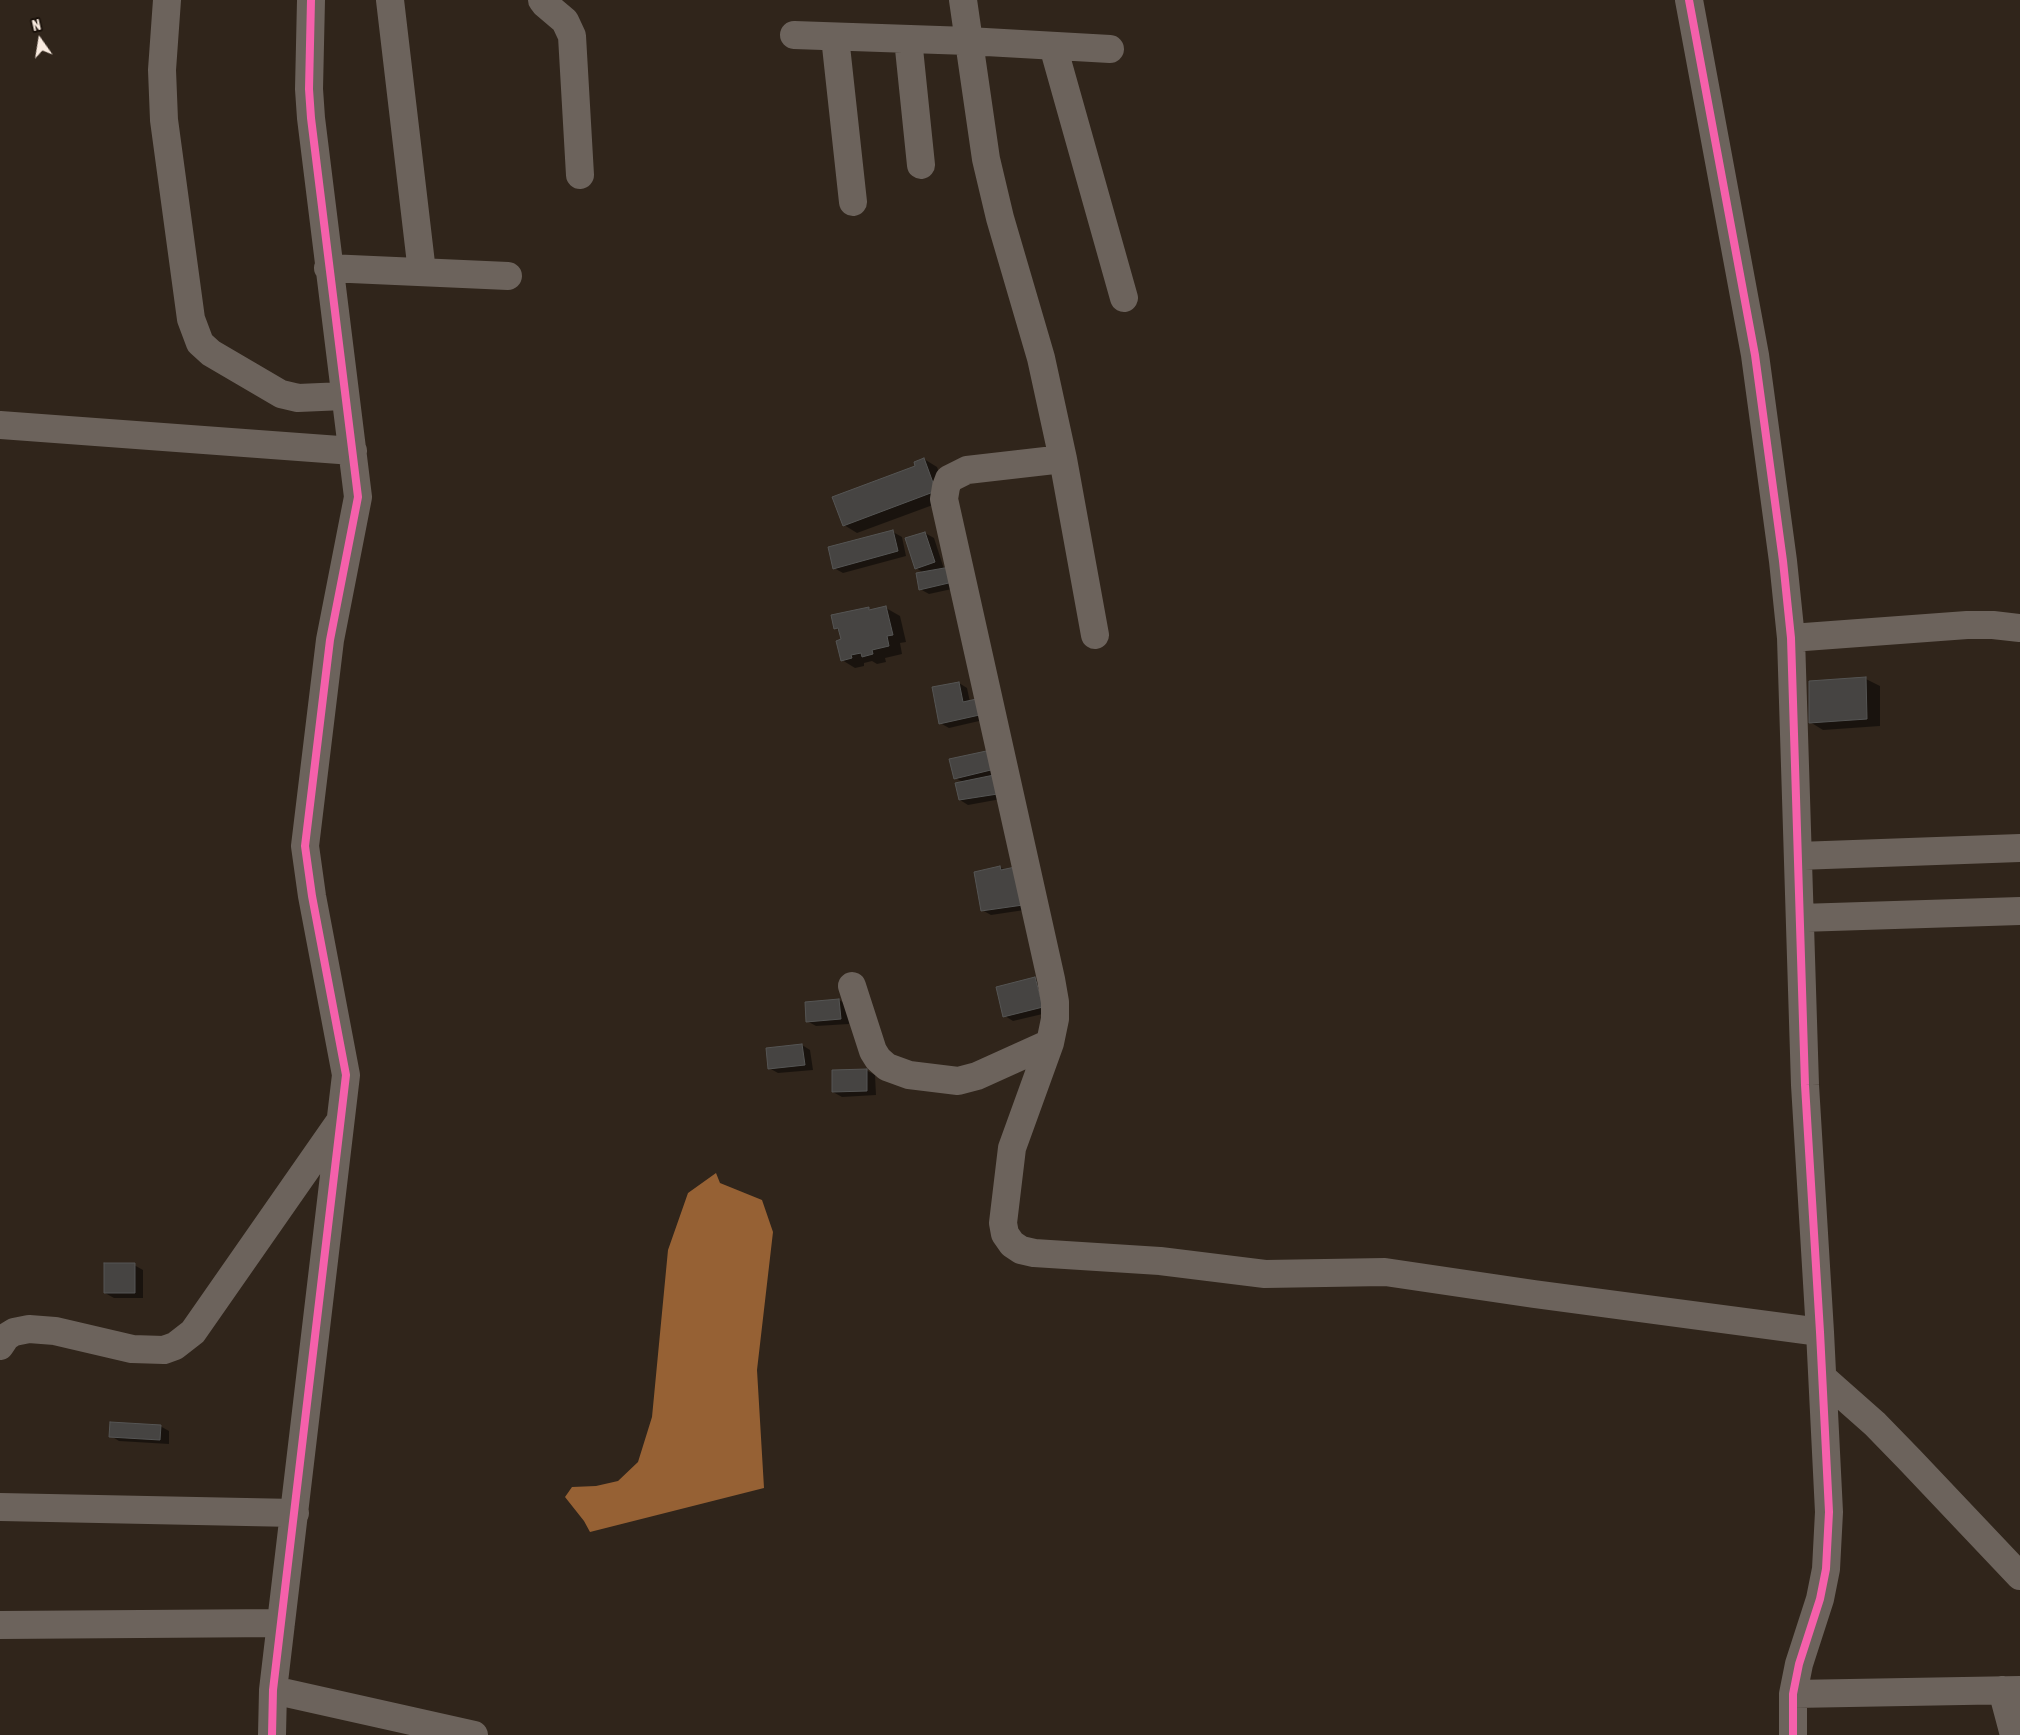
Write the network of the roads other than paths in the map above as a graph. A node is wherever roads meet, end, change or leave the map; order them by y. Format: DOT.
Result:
graph roads {
  1 [pos="167,0"];
  2 [pos="311,0"];
  3 [pos="390,0"];
  4 [pos="542,0"];
  5 [pos="964,0"];
  6 [pos="1689,0"];
  7 [pos="794,35"];
  8 [pos="835,37"];
  9 [pos="908,39"];
  10 [pos="968,41"];
  11 [pos="1053,46"];
  12 [pos="1110,49"];
  13 [pos="921,165"];
  14 [pos="580,175"];
  15 [pos="852,202"];
  16 [pos="328,268"];
  17 [pos="422,272"];
  18 [pos="508,276"];
  19 [pos="1124,298"];
  20 [pos="344,396"];
  21 [pos="0,424"];
  22 [pos="353,451"];
  23 [pos="1064,460"];
  24 [pos="2020,628"];
  25 [pos="1095,635"];
  26 [pos="1791,638"];
  27 [pos="2020,848"];
  28 [pos="1798,856"];
  29 [pos="2020,911"];
  30 [pos="1800,918"];
  31 [pos="852,986"];
  32 [pos="1050,1043"];
  33 [pos="340,1121"];
  34 [pos="1820,1332"];
  35 [pos="0,1346"];
  36 [pos="1822,1378"];
  37 [pos="0,1507"];
  38 [pos="295,1513"];
  39 [pos="2020,1576"];
  40 [pos="281,1623"];
  41 [pos="0,1625"];
  42 [pos="273,1690"];
  43 [pos="2011,1690"];
  44 [pos="1793,1694"];
  45 [pos="272,1735"];
  46 [pos="474,1735"];
  47 [pos="1793,1735"];
  48 [pos="2014,1735"];
  1 -- 20 [label="street"];
  2 -- 16 [label="street"];
  3 -- 17 [label="street"];
  4 -- 14 [label="street"];
  5 -- 10 [label="street"];
  6 -- 26 [label="street"];
  7 -- 8 [label="street"];
  8 -- 9 [label="street"];
  8 -- 15 [label="street"];
  9 -- 10 [label="street"];
  9 -- 13 [label="street"];
  10 -- 11 [label="street"];
  10 -- 23 [label="street"];
  11 -- 12 [label="street"];
  11 -- 19 [label="street"];
  16 -- 17 [label="street"];
  16 -- 20 [label="street"];
  17 -- 18 [label="street"];
  20 -- 22 [label="street"];
  21 -- 22 [label="street"];
  22 -- 33 [label="street"];
  23 -- 25 [label="street"];
  23 -- 32 [label="street"];
  24 -- 26 [label="street"];
  26 -- 28 [label="street"];
  27 -- 28 [label="street"];
  28 -- 30 [label="street"];
  29 -- 30 [label="street"];
  30 -- 34 [label="street"];
  31 -- 32 [label="street"];
  32 -- 34 [label="street"];
  33 -- 35 [label="street"];
  33 -- 38 [label="street"];
  34 -- 36 [label="street"];
  36 -- 39 [label="street"];
  36 -- 44 [label="street"];
  37 -- 38 [label="street"];
  38 -- 40 [label="street"];
  40 -- 41 [label="street"];
  40 -- 42 [label="street"];
  42 -- 45 [label="street"];
  42 -- 46 [label="street"];
  43 -- 44 [label="street"];
  43 -- 48 [label="street"];
  44 -- 47 [label="street"];
}
